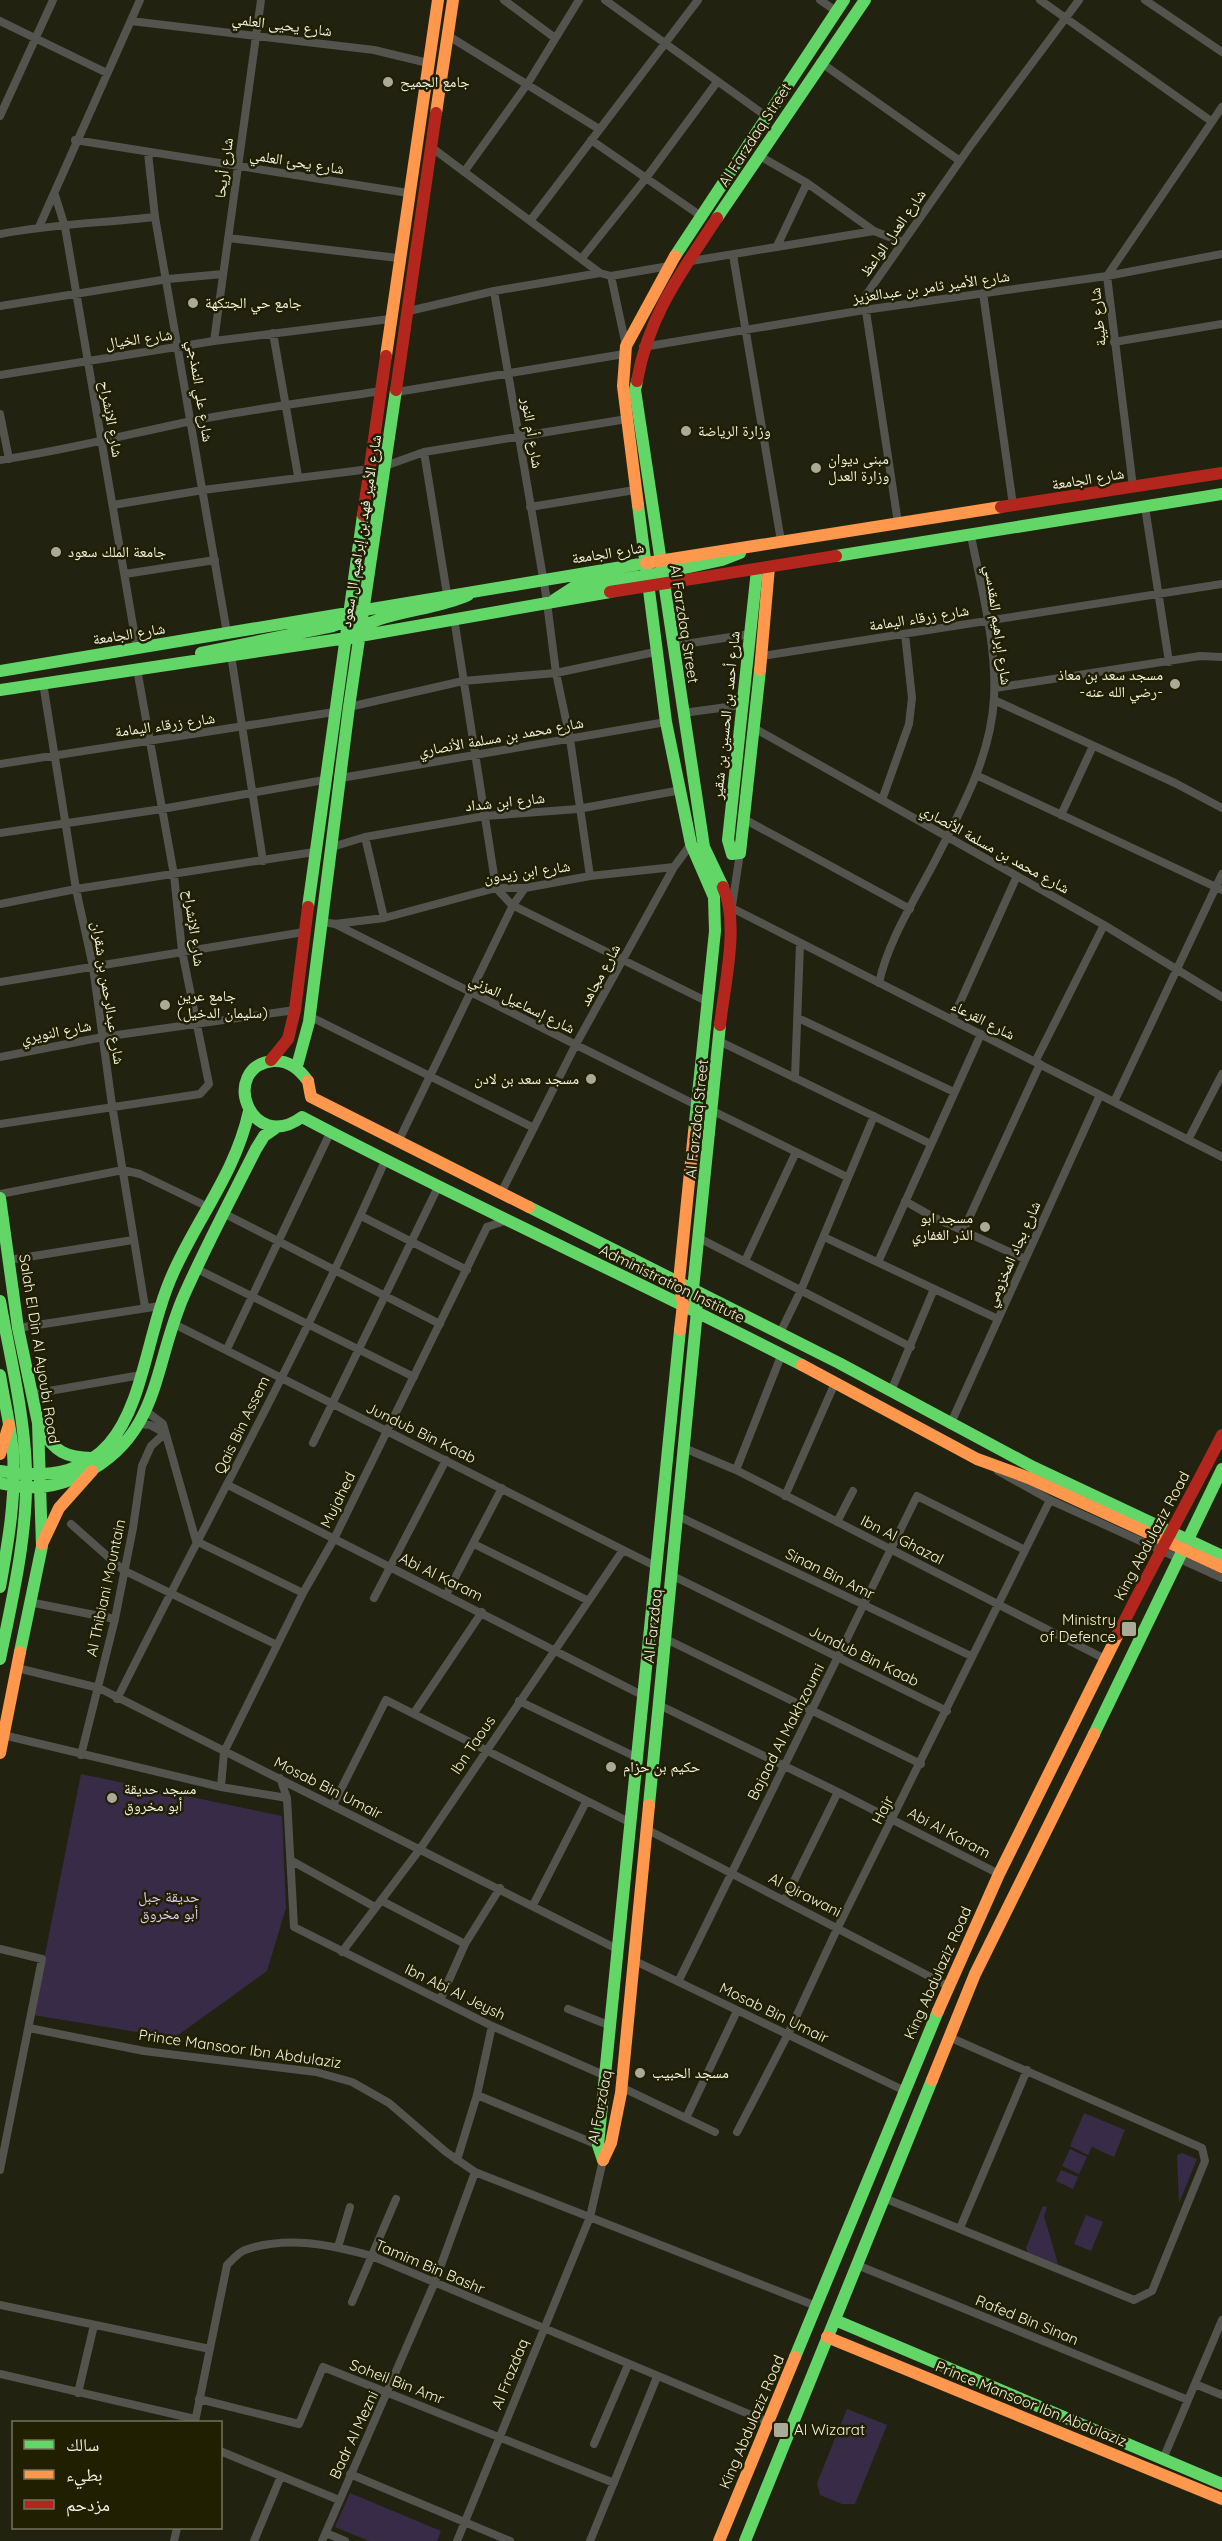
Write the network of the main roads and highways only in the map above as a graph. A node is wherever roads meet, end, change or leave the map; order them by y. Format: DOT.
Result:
graph roads {
  1 [pos="438,0"];
  2 [pos="453,0"];
  3 [pos="844,0"];
  4 [pos="865,0"];
  5 [pos="1222,473"];
  6 [pos="1222,494"];
  7 [pos="770,567"];
  8 [pos="757,570"];
  9 [pos="662,572"];
  10 [pos="647,574"];
  11 [pos="477,589"];
  12 [pos="364,609"];
  13 [pos="349,617"];
  14 [pos="361,631"];
  15 [pos="345,638"];
  16 [pos="180,662"];
  17 [pos="0,671"];
  18 [pos="0,690"];
  19 [pos="734,782"];
  20 [pos="748,782"];
  21 [pos="271,1060"];
  22 [pos="297,1066"];
  23 [pos="249,1112"];
  24 [pos="277,1127"];
  25 [pos="0,1196"];
  26 [pos="679,1281"];
  27 [pos="693,1289"];
  28 [pos="0,1301"];
  29 [pos="683,1304"];
  30 [pos="697,1311"];
  31 [pos="0,1375"];
  32 [pos="2,1402"];
  33 [pos="38,1423"];
  34 [pos="9,1424"];
  35 [pos="951,1425"];
  36 [pos="1222,1435"];
  37 [pos="0,1454"];
  38 [pos="92,1458"];
  39 [pos="977,1459"];
  40 [pos="1222,1469"];
  41 [pos="0,1471"];
  42 [pos="92,1471"];
  43 [pos="1031,1472"];
  44 [pos="21,1481"];
  45 [pos="40,1481"];
  46 [pos="0,1483"];
  47 [pos="0,1503"];
  48 [pos="1142,1516"];
  49 [pos="11,1523"];
  50 [pos="1176,1526"];
  51 [pos="1136,1534"];
  52 [pos="1190,1535"];
  53 [pos="42,1546"];
  54 [pos="1161,1547"];
  55 [pos="1222,1551"];
  56 [pos="1179,1557"];
  57 [pos="1220,1572"];
  58 [pos="0,1587"];
  59 [pos="0,1659"];
  60 [pos="0,1753"];
  61 [pos="835,2320"];
  62 [pos="870,2335"];
  63 [pos="827,2337"];
  64 [pos="864,2352"];
  65 [pos="1222,2484"];
  66 [pos="1222,2499"];
  67 [pos="719,2541"];
  68 [pos="745,2541"];
  1 -- 13 [label="main road, شارع الأمير فهد بن إبراهيم ال سعود"];
  2 -- 12 [label="main road, شارع الأمير فهد بن إبراهيم ال سعود"];
  3 -- 10 [label="main road, Al Farzdaq Street"];
  4 -- 9 [label="main road, Al Farzdaq Street"];
  5 -- 9 [label="main road, شارع الجامعة"];
  6 -- 7 [label="main road, شارع الجامعة"];
  7 -- 8 [label="main road, شارع الجامعة"];
  7 -- 20 [label="main road, شارع أحمد بن الحسين بن شقير"];
  8 -- 9 [label="main road, شارع الجامعة"];
  8 -- 19 [label="main road, شارع أحمد بن الحسين بن شقير"];
  9 -- 10 [label="main road, شارع الجامعة"];
  9 -- 10 [label="main road, شارع الجامعة"];
  9 -- 27 [label="main road, Al Farzdaq Street"];
  10 -- 11 [label="main road, شارع الجامعة"];
  10 -- 14 [label="main road, شارع الجامعة"];
  10 -- 26 [label="main road, Al Farzdaq Street"];
  11 -- 12 [label="main road, شارع الجامعة"];
  11 -- 14 [label="main road"];
  12 -- 13 [label="main road, شارع الجامعة"];
  12 -- 14 [label="main road, شارع الأمير فهد بن إبراهيم ال سعود"];
  13 -- 15 [label="main road, شارع الأمير فهد بن إبراهيم ال سعود"];
  13 -- 16 [label="main road"];
  13 -- 17 [label="main road, شارع الجامعة"];
  14 -- 15 [label="main road, شارع الجامعة"];
  14 -- 22 [label="main road, شارع الأمير فهد بن إبراهيم ال سعود"];
  15 -- 16 [label="main road, شارع الجامعة"];
  15 -- 21 [label="main road, شارع الأمير فهد بن إبراهيم ال سعود"];
  16 -- 18 [label="main road, شارع الجامعة"];
  19 -- 20 [label="main road"];
  19 -- 20 [label="main road, شارع أحمد بن الحسين بن شقير"];
  21 -- 22 [label="main road"];
  21 -- 23 [label="main road, شارع الأمير فهد بن إبراهيم ال سعود"];
  22 -- 26 [label="main road, Administration Institute"];
  23 -- 24 [label="main road"];
  23 -- 38 [label="main road, شارع الأمير فهد بن إبراهيم ال سعود"];
  24 -- 29 [label="main road, Administration Institute"];
  24 -- 42 [label="main road"];
  25 -- 33 [label="main road, Salah El Din Al Ayoubi Road"];
  26 -- 27 [label="main road, Administration Institute"];
  26 -- 29 [label="main road, Al Farzdaq Street"];
  27 -- 30 [label="main road, Al Farzdaq Street"];
  27 -- 35 [label="main road, Administration Institute"];
  28 -- 44 [label="main road"];
  29 -- 30 [label="main road, Administration Institute"];
  29 -- 30 [label="main road, Al Farzdaq"];
  30 -- 39 [label="main road, Administration Institute"];
  31 -- 32 [label="main road"];
  32 -- 34 [label="main road"];
  33 -- 38 [label="main road"];
  33 -- 45 [label="main road, Salah El Din Al Ayoubi Road"];
  34 -- 37 [label="main road"];
  34 -- 44 [label="main road"];
  35 -- 43 [label="main road, Administration Institute"];
  35 -- 48 [label="main road"];
  36 -- 50 [label="main road, King Abdulaziz Road"];
  38 -- 45 [label="main road, شارع الأمير فهد بن إبراهيم ال سعود"];
  39 -- 43 [label="main road, Administration Institute"];
  39 -- 51 [label="main road"];
  40 -- 52 [label="main road, King Abdulaziz Road"];
  41 -- 44 [label="main road"];
  42 -- 45 [label="main road"];
  42 -- 53 [label="main road"];
  43 -- 55 [label="main road"];
  43 -- 57 [label="main road"];
  44 -- 45 [label="main road"];
  44 -- 46 [label="main road"];
  44 -- 49 [label="main road"];
  44 -- 59 [label="main road"];
  45 -- 53 [label="main road, Salah El Din Al Ayoubi Road"];
  47 -- 49 [label="main road"];
  48 -- 50 [label="main road"];
  48 -- 51 [label="main road"];
  49 -- 58 [label="main road"];
  50 -- 52 [label="main road"];
  50 -- 54 [label="main road, King Abdulaziz Road"];
  51 -- 54 [label="main road"];
  52 -- 55 [label="main road"];
  52 -- 56 [label="main road, King Abdulaziz Road"];
  53 -- 60 [label="main road, Salah El Din Al Ayoubi Road"];
  54 -- 56 [label="main road"];
  54 -- 67 [label="main road, King Abdulaziz Road"];
  55 -- 57 [label="main road"];
  56 -- 57 [label="main road"];
  56 -- 61 [label="main road, King Abdulaziz Road"];
  61 -- 62 [label="main road, Prince Mansoor Ibn Abdulaziz"];
  61 -- 63 [label="main road, King Abdulaziz Road"];
  62 -- 64 [label="main road"];
  62 -- 65 [label="main road, Prince Mansoor Ibn Abdulaziz"];
  63 -- 64 [label="main road, Prince Mansoor Ibn Abdulaziz"];
  63 -- 68 [label="main road, King Abdulaziz Road"];
  64 -- 66 [label="main road, Prince Mansoor Ibn Abdulaziz"];
}
